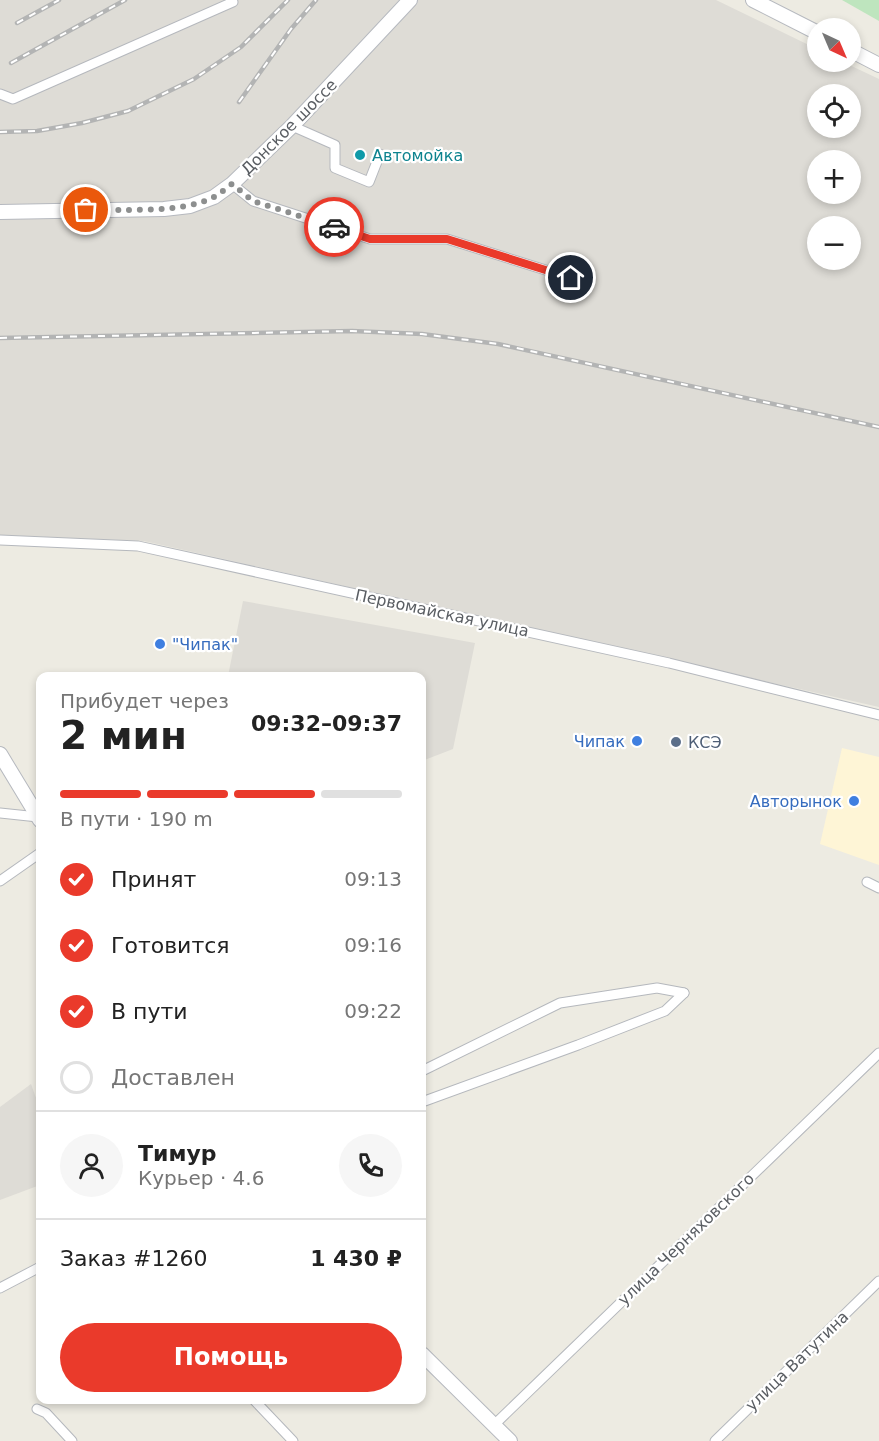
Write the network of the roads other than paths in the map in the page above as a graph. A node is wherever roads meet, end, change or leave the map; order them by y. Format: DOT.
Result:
graph roads {
  1 [pos="410,0"];
  2 [pos="753,0"];
  3 [pos="233,2"];
  4 [pos="807,27"];
  5 [pos="861,56"];
  6 [pos="879,65"];
  7 [pos="0,94"];
  8 [pos="292,126"];
  9 [pos="380,154"];
  10 [pos="232,184"];
  11 [pos="0,212"];
  12 [pos="571,278"];
  13 [pos="0,540"];
  14 [pos="879,715"];
  15 [pos="0,754"];
  16 [pos="0,813"];
  17 [pos="36,814"];
  18 [pos="36,819"];
  19 [pos="36,856"];
  20 [pos="0,881"];
  21 [pos="867,882"];
  22 [pos="879,888"];
  23 [pos="879,1053"];
  24 [pos="426,1069"];
  25 [pos="426,1101"];
  26 [pos="36,1269"];
  27 [pos="879,1281"];
  28 [pos="0,1288"];
  29 [pos="426,1358"];
  30 [pos="258,1404"];
  31 [pos="37,1409"];
  32 [pos="494,1425"];
  33 [pos="72,1441"];
  34 [pos="293,1441"];
  35 [pos="510,1441"];
  36 [pos="715,1441"];
  1 -- 8 [label="main road, Донское шоссе"];
  2 -- 4 [label="main road"];
  3 -- 7 [label="street"];
  5 -- 6 [label="main road"];
  8 -- 9 [label="street"];
  8 -- 10 [label="main road, Донское шоссе"];
  10 -- 11 [label="main road, Донское шоссе"];
  10 -- 12 [label="street"];
  13 -- 14 [label="street, Первомайская улица"];
  15 -- 17 [label="main road"];
  16 -- 18 [label="street"];
  19 -- 20 [label="street"];
  21 -- 22 [label="street"];
  23 -- 32 [label="street, улица Черняховского"];
  24 -- 25 [label="street"];
  26 -- 28 [label="street"];
  27 -- 36 [label="street, улица Ватутина"];
  29 -- 32 [label="main road"];
  30 -- 34 [label="street"];
  31 -- 33 [label="street"];
  32 -- 35 [label="main road"];
}
